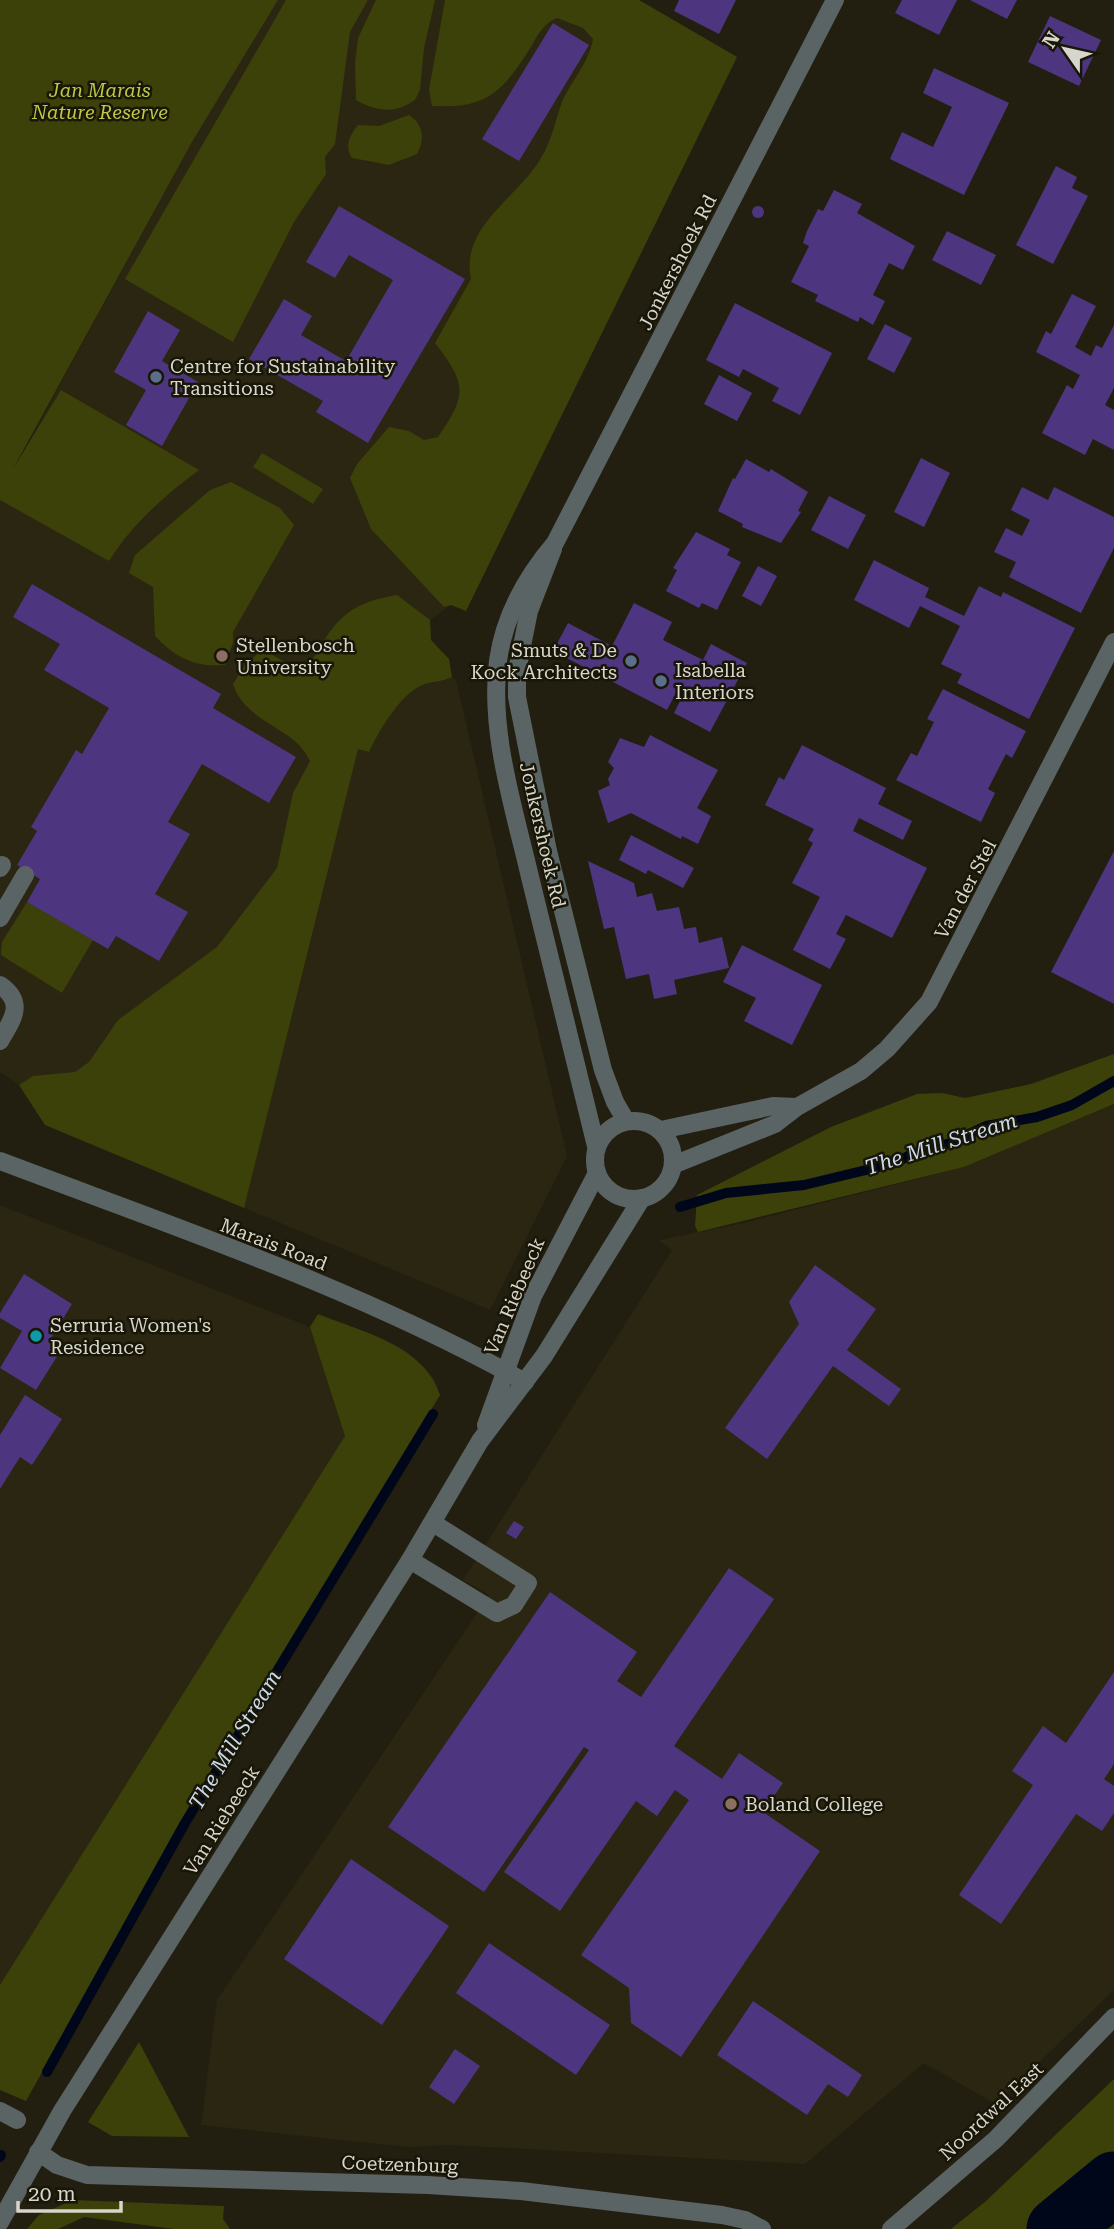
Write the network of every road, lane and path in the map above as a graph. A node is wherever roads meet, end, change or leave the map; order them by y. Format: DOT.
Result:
graph roads {
  1 [pos="835,0"];
  2 [pos="555,543"];
  3 [pos="1114,642"];
  4 [pos="25,875"];
  5 [pos="0,918"];
  6 [pos="0,985"];
  7 [pos="0,1041"];
  8 [pos="797,1107"];
  9 [pos="626,1121"];
  10 [pos="661,1130"];
  11 [pos="596,1146"];
  12 [pos="0,1161"];
  13 [pos="673,1165"];
  14 [pos="597,1173"];
  15 [pos="642,1198"];
  16 [pos="505,1371"];
  17 [pos="525,1382"];
  18 [pos="480,1441"];
  19 [pos="433,1523"];
  20 [pos="410,1560"];
  21 [pos="1114,2017"];
  22 [pos="0,2111"];
  23 [pos="17,2120"];
  24 [pos="38,2152"];
  25 [pos="0,2222"];
  26 [pos="762,2229"];
  27 [pos="891,2229"];
  1 -- 2 [label="street, Jonkershoek Rd"];
  2 -- 9 [label="street, Jonkershoek Rd"];
  2 -- 11 [label="street, Jonkershoek Rd"];
  3 -- 8 [label="street, Van der Stel"];
  4 -- 5 [label="street"];
  6 -- 7 [label="street"];
  8 -- 10 [label="street, Van der Stel"];
  8 -- 13 [label="street, Van der Stel"];
  9 -- 10 [label="street"];
  9 -- 11 [label="street"];
  10 -- 13 [label="street"];
  11 -- 14 [label="street"];
  12 -- 16 [label="street, Marais Road"];
  13 -- 15 [label="street"];
  14 -- 15 [label="street"];
  14 -- 16 [label="street, Van Riebeeck"];
  15 -- 17 [label="street, Van Riebeeck"];
  16 -- 17 [label="street, Marais Road"];
  16 -- 18 [label="street, Van Riebeeck"];
  17 -- 18 [label="street, Van Riebeeck"];
  18 -- 19 [label="street, Van Riebeeck"];
  19 -- 20 [label="street, Van Riebeeck"];
  19 -- 20 [label="street"];
  20 -- 24 [label="street, Van Riebeeck"];
  21 -- 27 [label="street, Noordwal East"];
  22 -- 23 [label="street"];
  24 -- 25 [label="street, Van Riebeeck"];
  24 -- 26 [label="street, Coetzenburg"];
}
